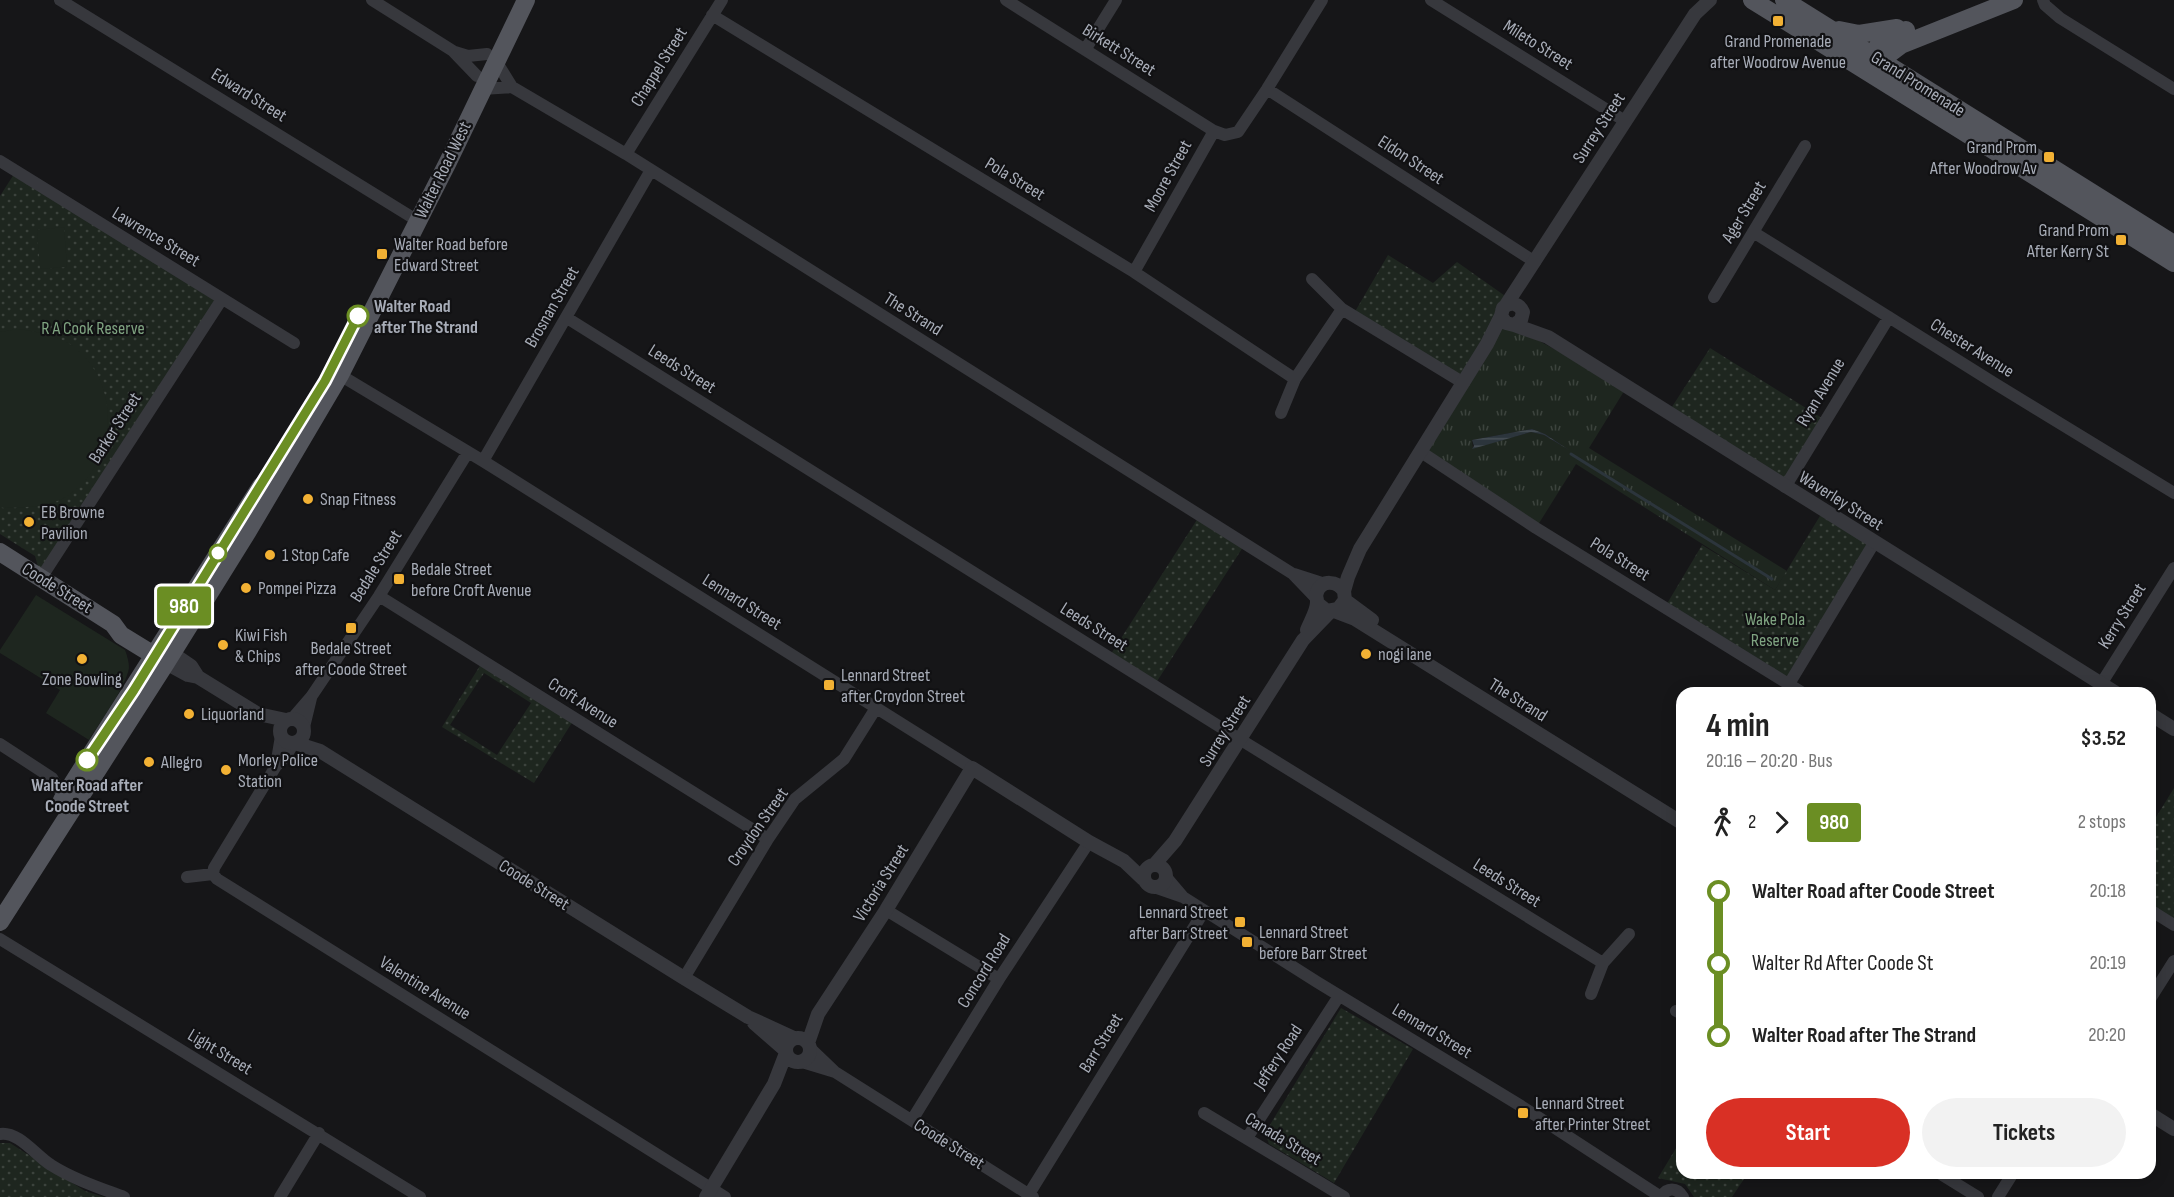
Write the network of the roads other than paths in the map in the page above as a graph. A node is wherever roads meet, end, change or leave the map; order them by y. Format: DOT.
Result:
graph roads {
  1 [pos="60,0"];
  2 [pos="372,0"];
  3 [pos="513,0"];
  4 [pos="526,0"];
  5 [pos="722,0"];
  6 [pos="1006,0"];
  7 [pos="1116,0"];
  8 [pos="1322,0"];
  9 [pos="1431,0"];
  10 [pos="1710,0"];
  11 [pos="1752,0"];
  12 [pos="1784,0"];
  13 [pos="1983,0"];
  14 [pos="2013,0"];
  15 [pos="2043,0"];
  16 [pos="2052,6"];
  17 [pos="1696,7"];
  18 [pos="712,15"];
  19 [pos="1825,26"];
  20 [pos="1928,27"];
  21 [pos="1085,50"];
  22 [pos="453,51"];
  23 [pos="491,57"];
  24 [pos="1870,65"];
  25 [pos="1907,79"];
  26 [pos="479,82"];
  27 [pos="512,87"];
  28 [pos="1267,89"];
  29 [pos="2174,89"];
  30 [pos="1625,121"];
  31 [pos="1214,131"];
  32 [pos="1805,146"];
  33 [pos="626,154"];
  34 [pos="0,161"];
  35 [pos="651,170"];
  36 [pos="413,219"];
  37 [pos="1753,232"];
  38 [pos="2174,244"];
  39 [pos="1535,262"];
  40 [pos="2174,263"];
  41 [pos="1134,272"];
  42 [pos="1312,279"];
  43 [pos="1714,297"];
  44 [pos="222,299"];
  45 [pos="1342,309"];
  46 [pos="1522,310"];
  47 [pos="1888,317"];
  48 [pos="567,318"];
  49 [pos="1508,318"];
  50 [pos="1548,338"];
  51 [pos="294,343"];
  52 [pos="340,375"];
  53 [pos="1295,379"];
  54 [pos="1462,382"];
  55 [pos="1281,413"];
  56 [pos="468,452"];
  57 [pos="1421,452"];
  58 [pos="483,461"];
  59 [pos="1785,487"];
  60 [pos="2174,493"];
  61 [pos="1874,543"];
  62 [pos="1360,549"];
  63 [pos="0,552"];
  64 [pos="2174,568"];
  65 [pos="1293,574"];
  66 [pos="41,578"];
  67 [pos="1328,583"];
  68 [pos="1344,595"];
  69 [pos="379,596"];
  70 [pos="1317,601"];
  71 [pos="1332,611"];
  72 [pos="113,624"];
  73 [pos="129,639"];
  74 [pos="1304,640"];
  75 [pos="163,654"];
  76 [pos="140,679"];
  77 [pos="1789,684"];
  78 [pos="2101,684"];
  79 [pos="1794,687"];
  80 [pos="2106,687"];
  81 [pos="876,708"];
  82 [pos="258,714"];
  83 [pos="2156,718"];
  84 [pos="297,724"];
  85 [pos="2174,729"];
  86 [pos="287,739"];
  87 [pos="1241,740"];
  88 [pos="0,744"];
  89 [pos="320,751"];
  90 [pos="972,768"];
  91 [pos="52,778"];
  92 [pos="74,780"];
  93 [pos="64,797"];
  94 [pos="1676,810"];
  95 [pos="1676,819"];
  96 [pos="768,839"];
  97 [pos="1175,840"];
  98 [pos="1089,842"];
  99 [pos="1149,870"];
  100 [pos="213,874"];
  101 [pos="187,877"];
  102 [pos="1163,879"];
  103 [pos="0,901"];
  104 [pos="886,910"];
  105 [pos="1204,911"];
  106 [pos="2156,914"];
  107 [pos="0,922"];
  108 [pos="2174,925"];
  109 [pos="1629,934"];
  110 [pos="0,939"];
  111 [pos="2174,961"];
  112 [pos="1603,963"];
  113 [pos="684,978"];
  114 [pos="999,979"];
  115 [pos="2156,990"];
  116 [pos="1591,994"];
  117 [pos="1339,996"];
  118 [pos="748,1017"];
  119 [pos="803,1042"];
  120 [pos="792,1057"];
  121 [pos="835,1072"];
  122 [pos="2156,1109"];
  123 [pos="1204,1113"];
  124 [pos="2156,1118"];
  125 [pos="912,1120"];
  126 [pos="2174,1120"];
  127 [pos="2174,1130"];
  128 [pos="319,1133"];
  129 [pos="0,1134"];
  130 [pos="1247,1138"];
  131 [pos="1949,1179"];
  132 [pos="2009,1179"];
  133 [pos="92,1192"];
  134 [pos="709,1193"];
  135 [pos="1031,1196"];
  136 [pos="124,1197"];
  137 [pos="280,1197"];
  138 [pos="420,1197"];
  139 [pos="725,1197"];
  140 [pos="1344,1197"];
  141 [pos="1661,1197"];
  142 [pos="1683,1197"];
  143 [pos="1978,1197"];
  144 [pos="1998,1197"];
  1 -- 36 [label="street, Edward Street"];
  2 -- 22 [label="street"];
  3 -- 23 [label="main road, Walter Road West"];
  4 -- 23 [label="main road, Walter Road West"];
  5 -- 18 [label="street, Chappel Street"];
  6 -- 21 [label="street, Birkett Street"];
  7 -- 21 [label="street"];
  8 -- 28 [label="street, Moore Street"];
  9 -- 30 [label="street, Mileto Street"];
  10 -- 17 [label="street, Surrey Street"];
  11 -- 24 [label="main road, Grand Promenade"];
  12 -- 19 [label="main road, Grand Promenade"];
  13 -- 20 [label="main road"];
  14 -- 20 [label="main road"];
  15 -- 16 [label="street"];
  16 -- 29 [label="street"];
  17 -- 30 [label="street, Surrey Street"];
  18 -- 33 [label="street, Chappel Street"];
  18 -- 41 [label="street, Pola Street"];
  19 -- 20 [label="main road"];
  19 -- 24 [label="main road, Grand Promenade"];
  20 -- 24 [label="main road"];
  20 -- 25 [label="main road"];
  21 -- 31 [label="street, Birkett Street"];
  22 -- 23 [label="street"];
  22 -- 26 [label="street"];
  23 -- 26 [label="main road, Walter Road West"];
  23 -- 27 [label="street, The Strand"];
  24 -- 25 [label="main road, Grand Promenade"];
  24 -- 40 [label="main road, Grand Promenade"];
  25 -- 38 [label="main road, Grand Promenade"];
  26 -- 27 [label="street"];
  26 -- 36 [label="main road, Walter Road West"];
  27 -- 33 [label="street, The Strand"];
  28 -- 31 [label="street, Moore Street"];
  28 -- 39 [label="street, Eldon Street"];
  30 -- 39 [label="street, Surrey Street"];
  31 -- 41 [label="street, Moore Street"];
  32 -- 37 [label="street, Ager Street"];
  33 -- 35 [label="street, The Strand"];
  34 -- 44 [label="street, Lawrence Street"];
  35 -- 48 [label="street, Brosnan Street"];
  35 -- 65 [label="street, The Strand"];
  36 -- 52 [label="main road, Walter Road West"];
  36 -- 75 [label="main road, Walter Road West"];
  37 -- 43 [label="street, Ager Street"];
  37 -- 47 [label="street, Chester Avenue"];
  39 -- 46 [label="street, Surrey Street"];
  39 -- 49 [label="street, Surrey Street"];
  41 -- 53 [label="street, Pola Street"];
  42 -- 45 [label="street"];
  44 -- 51 [label="street, Lawrence Street"];
  44 -- 66 [label="street, Barker Street"];
  45 -- 53 [label="street"];
  45 -- 54 [label="street"];
  46 -- 49 [label="street"];
  46 -- 50 [label="street, Waverley Street"];
  47 -- 59 [label="street, Ryan Avenue"];
  47 -- 60 [label="street, Chester Avenue"];
  48 -- 58 [label="street, Brosnan Street"];
  48 -- 87 [label="street, Leeds Street"];
  49 -- 50 [label="street, Waverley Street"];
  49 -- 54 [label="street, Surrey Street"];
  50 -- 59 [label="street, Waverley Street"];
  52 -- 56 [label="street, Lennard Street"];
  52 -- 75 [label="main road, Walter Road West"];
  53 -- 55 [label="street"];
  54 -- 57 [label="street, Surrey Street"];
  56 -- 58 [label="street, Lennard Street"];
  56 -- 69 [label="street, Bedale Street"];
  57 -- 62 [label="street, Surrey Street"];
  57 -- 77 [label="street, Pola Street"];
  58 -- 81 [label="street, Lennard Street"];
  59 -- 61 [label="street, Waverley Street"];
  61 -- 77 [label="street"];
  61 -- 78 [label="street, Waverley Street"];
  62 -- 67 [label="street, Surrey Street"];
  62 -- 68 [label="street, Surrey Street"];
  63 -- 66 [label="main road, Coode Street"];
  64 -- 78 [label="street, Kerry Street"];
  65 -- 67 [label="street, The Strand"];
  65 -- 70 [label="street, The Strand"];
  66 -- 72 [label="main road, Coode Street"];
  67 -- 68 [label="street"];
  67 -- 70 [label="street"];
  68 -- 71 [label="street"];
  68 -- 94 [label="street, The Strand"];
  69 -- 84 [label="street, Bedale Street"];
  69 -- 96 [label="street, Croft Avenue"];
  70 -- 71 [label="street"];
  70 -- 74 [label="street, Surrey Street"];
  71 -- 74 [label="street, Surrey Street"];
  71 -- 95 [label="street, The Strand"];
  72 -- 73 [label="main road, Coode Street"];
  72 -- 75 [label="main road, Coode Street"];
  73 -- 75 [label="main road, Coode Street"];
  73 -- 76 [label="main road"];
  74 -- 87 [label="street, Surrey Street"];
  75 -- 76 [label="main road, Walter Road West"];
  75 -- 82 [label="street, Coode Street"];
  75 -- 107 [label="main road, Walter Road West"];
  76 -- 92 [label="main road, Walter Road West"];
  77 -- 79 [label="street, Pola Street"];
  78 -- 80 [label="street, Waverley Street"];
  81 -- 90 [label="street, Lennard Street"];
  81 -- 96 [label="street, Croydon Street"];
  82 -- 84 [label="street, Coode Street"];
  82 -- 86 [label="street, Coode Street"];
  83 -- 85 [label="street"];
  84 -- 86 [label="street"];
  84 -- 86 [label="street"];
  84 -- 89 [label="street, Coode Street"];
  86 -- 89 [label="street, Coode Street"];
  86 -- 100 [label="street"];
  87 -- 97 [label="street, Surrey Street"];
  87 -- 112 [label="street, Leeds Street"];
  88 -- 91 [label="street"];
  89 -- 113 [label="street, Coode Street"];
  90 -- 98 [label="street, Lennard Street"];
  90 -- 104 [label="street, Victoria Street"];
  91 -- 92 [label="street"];
  91 -- 93 [label="street"];
  92 -- 93 [label="main road, Walter Road West"];
  93 -- 103 [label="main road, Walter Road West"];
  96 -- 113 [label="street, Croydon Street"];
  97 -- 99 [label="street, Surrey Street"];
  97 -- 102 [label="street, Surrey Street"];
  98 -- 99 [label="street, Lennard Street"];
  98 -- 114 [label="street, Concord Road"];
  99 -- 102 [label="street, Lennard Street"];
  99 -- 102 [label="street, Lennard Street"];
  100 -- 101 [label="street"];
  100 -- 134 [label="street, Valentine Avenue"];
  102 -- 105 [label="street, Lennard Street"];
  104 -- 114 [label="street"];
  104 -- 119 [label="street, Victoria Street"];
  105 -- 117 [label="street, Lennard Street"];
  105 -- 135 [label="street, Barr Street"];
  106 -- 108 [label="street"];
  109 -- 112 [label="street"];
  110 -- 128 [label="street, Light Street"];
  111 -- 115 [label="street"];
  112 -- 116 [label="street"];
  113 -- 118 [label="street, Coode Street"];
  114 -- 125 [label="street, Concord Road"];
  117 -- 130 [label="street, Jeffery Road"];
  117 -- 141 [label="street, Lennard Street"];
  118 -- 119 [label="street, Coode Street"];
  118 -- 120 [label="street, Coode Street"];
  119 -- 120 [label="street"];
  119 -- 120 [label="street"];
  119 -- 121 [label="street, Coode Street"];
  120 -- 121 [label="street, Coode Street"];
  120 -- 134 [label="street"];
  121 -- 125 [label="street, Coode Street"];
  122 -- 126 [label="street"];
  123 -- 130 [label="street, Canada Street"];
  124 -- 127 [label="street"];
  125 -- 135 [label="street, Coode Street"];
  128 -- 137 [label="street"];
  128 -- 138 [label="street, Light Street"];
  129 -- 133 [label="street"];
  130 -- 140 [label="street, Canada Street"];
  131 -- 143 [label="street"];
  132 -- 144 [label="street"];
  133 -- 136 [label="street"];
  134 -- 139 [label="street, Valentine Avenue"];
  141 -- 142 [label="street"];
}
